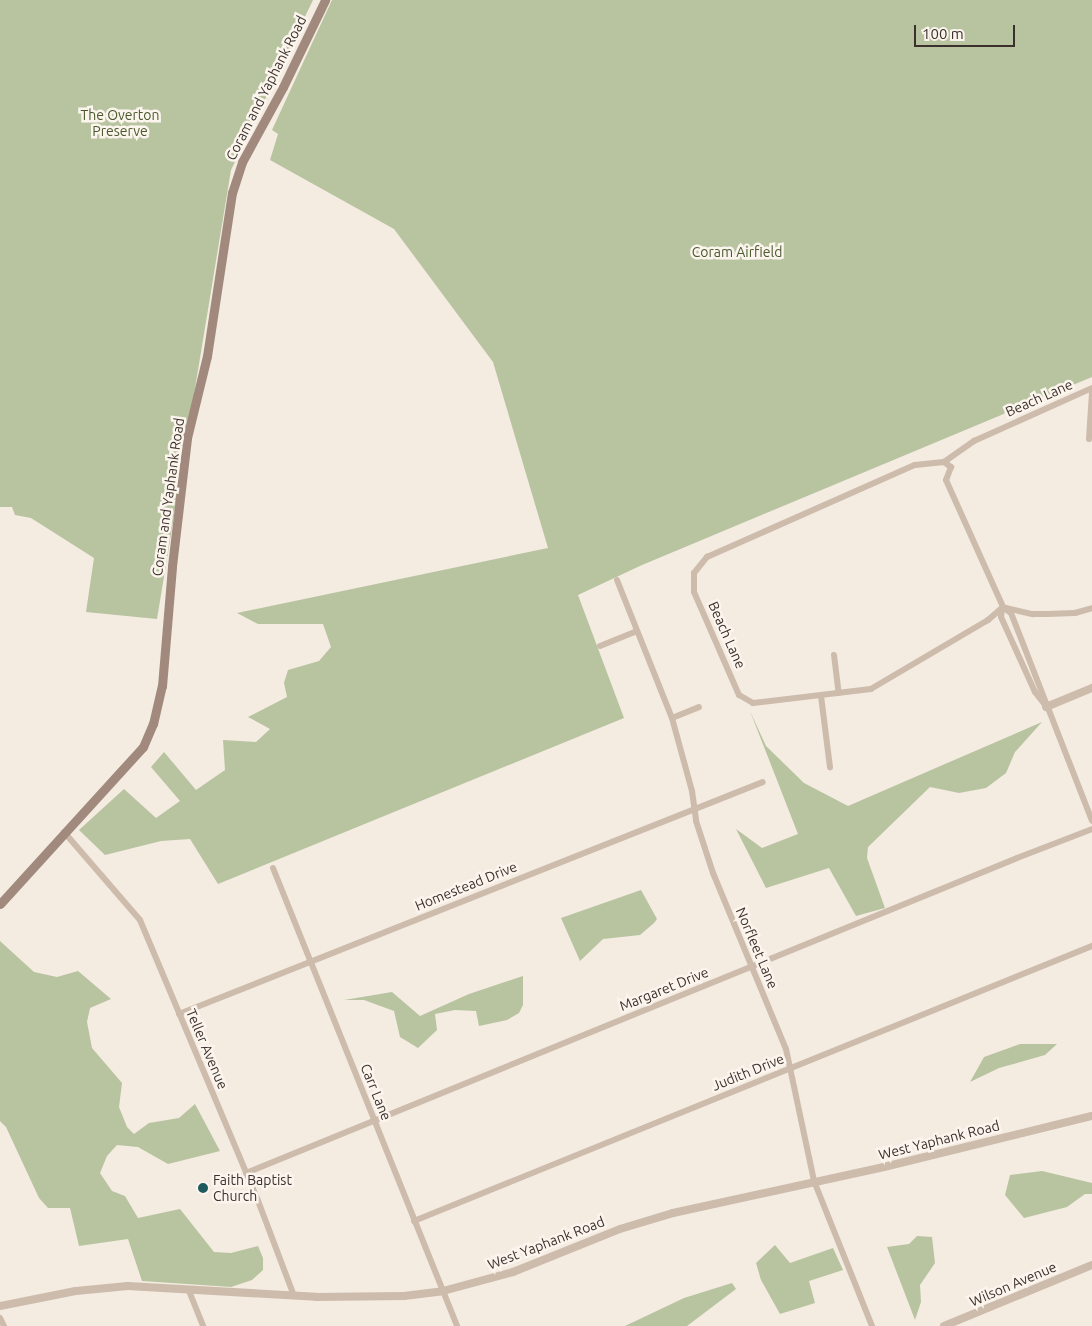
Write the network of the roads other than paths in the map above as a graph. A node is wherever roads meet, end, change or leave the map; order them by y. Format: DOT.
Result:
graph roads {
  1 [pos="325,0"];
  2 [pos="1092,388"];
  3 [pos="1092,392"];
  4 [pos="1089,439"];
  5 [pos="944,462"];
  6 [pos="617,580"];
  7 [pos="1003,607"];
  8 [pos="1092,608"];
  9 [pos="637,631"];
  10 [pos="600,646"];
  11 [pos="834,655"];
  12 [pos="1092,688"];
  13 [pos="839,693"];
  14 [pos="821,696"];
  15 [pos="699,707"];
  16 [pos="1046,707"];
  17 [pos="672,718"];
  18 [pos="830,767"];
  19 [pos="763,782"];
  20 [pos="693,808"];
  21 [pos="1092,821"];
  22 [pos="1092,830"];
  23 [pos="64,832"];
  24 [pos="273,868"];
  25 [pos="0,904"];
  26 [pos="1092,946"];
  27 [pos="310,962"];
  28 [pos="752,967"];
  29 [pos="179,1014"];
  30 [pos="789,1068"];
  31 [pos="1092,1116"];
  32 [pos="374,1119"];
  33 [pos="246,1173"];
  34 [pos="814,1181"];
  35 [pos="414,1221"];
  36 [pos="1092,1264"];
  37 [pos="189,1291"];
  38 [pos="443,1292"];
  39 [pos="294,1296"];
  40 [pos="0,1306"];
  41 [pos="0,1318"];
  42 [pos="4,1326"];
  43 [pos="203,1326"];
  44 [pos="457,1326"];
  45 [pos="872,1326"];
  46 [pos="944,1326"];
  1 -- 23 [label="main road, Coram and Yaphank Road"];
  2 -- 5 [label="street, Beach Lane"];
  3 -- 4 [label="street"];
  5 -- 7 [label="street"];
  5 -- 14 [label="street, Beach Lane"];
  6 -- 9 [label="street, Norfleet Lane"];
  7 -- 8 [label="street"];
  7 -- 13 [label="street, Beach Lane"];
  7 -- 16 [label="street"];
  7 -- 16 [label="street"];
  9 -- 10 [label="street"];
  9 -- 17 [label="street, Norfleet Lane"];
  11 -- 13 [label="street"];
  12 -- 16 [label="street"];
  13 -- 14 [label="street, Beach Lane"];
  14 -- 18 [label="street"];
  15 -- 17 [label="street"];
  16 -- 21 [label="street"];
  17 -- 20 [label="street, Norfleet Lane"];
  19 -- 20 [label="street, Homestead Drive"];
  20 -- 27 [label="street, Homestead Drive"];
  20 -- 28 [label="street, Norfleet Lane"];
  22 -- 28 [label="street, Margaret Drive"];
  23 -- 25 [label="main road, Coram and Yaphank Road"];
  23 -- 29 [label="street, Teller Avenue"];
  24 -- 27 [label="street, Carr Lane"];
  26 -- 30 [label="street, Judith Drive"];
  27 -- 29 [label="street, Homestead Drive"];
  27 -- 32 [label="street, Carr Lane"];
  28 -- 30 [label="street, Norfleet Lane"];
  28 -- 32 [label="street, Margaret Drive"];
  29 -- 33 [label="street, Teller Avenue"];
  30 -- 34 [label="street, Norfleet Lane"];
  30 -- 35 [label="street, Judith Drive"];
  31 -- 34 [label="street, West Yaphank Road"];
  32 -- 33 [label="street, Margaret Drive"];
  32 -- 35 [label="street, Carr Lane"];
  33 -- 39 [label="street, Teller Avenue"];
  34 -- 38 [label="street, West Yaphank Road"];
  34 -- 45 [label="street, Norfleet Lane"];
  35 -- 38 [label="street, Carr Lane"];
  36 -- 46 [label="street, Wilson Avenue"];
  37 -- 39 [label="street, West Yaphank Road"];
  37 -- 40 [label="street, West Yaphank Road"];
  37 -- 43 [label="street"];
  38 -- 39 [label="street, West Yaphank Road"];
  38 -- 44 [label="street, Carr Lane"];
  41 -- 42 [label="street"];
}
